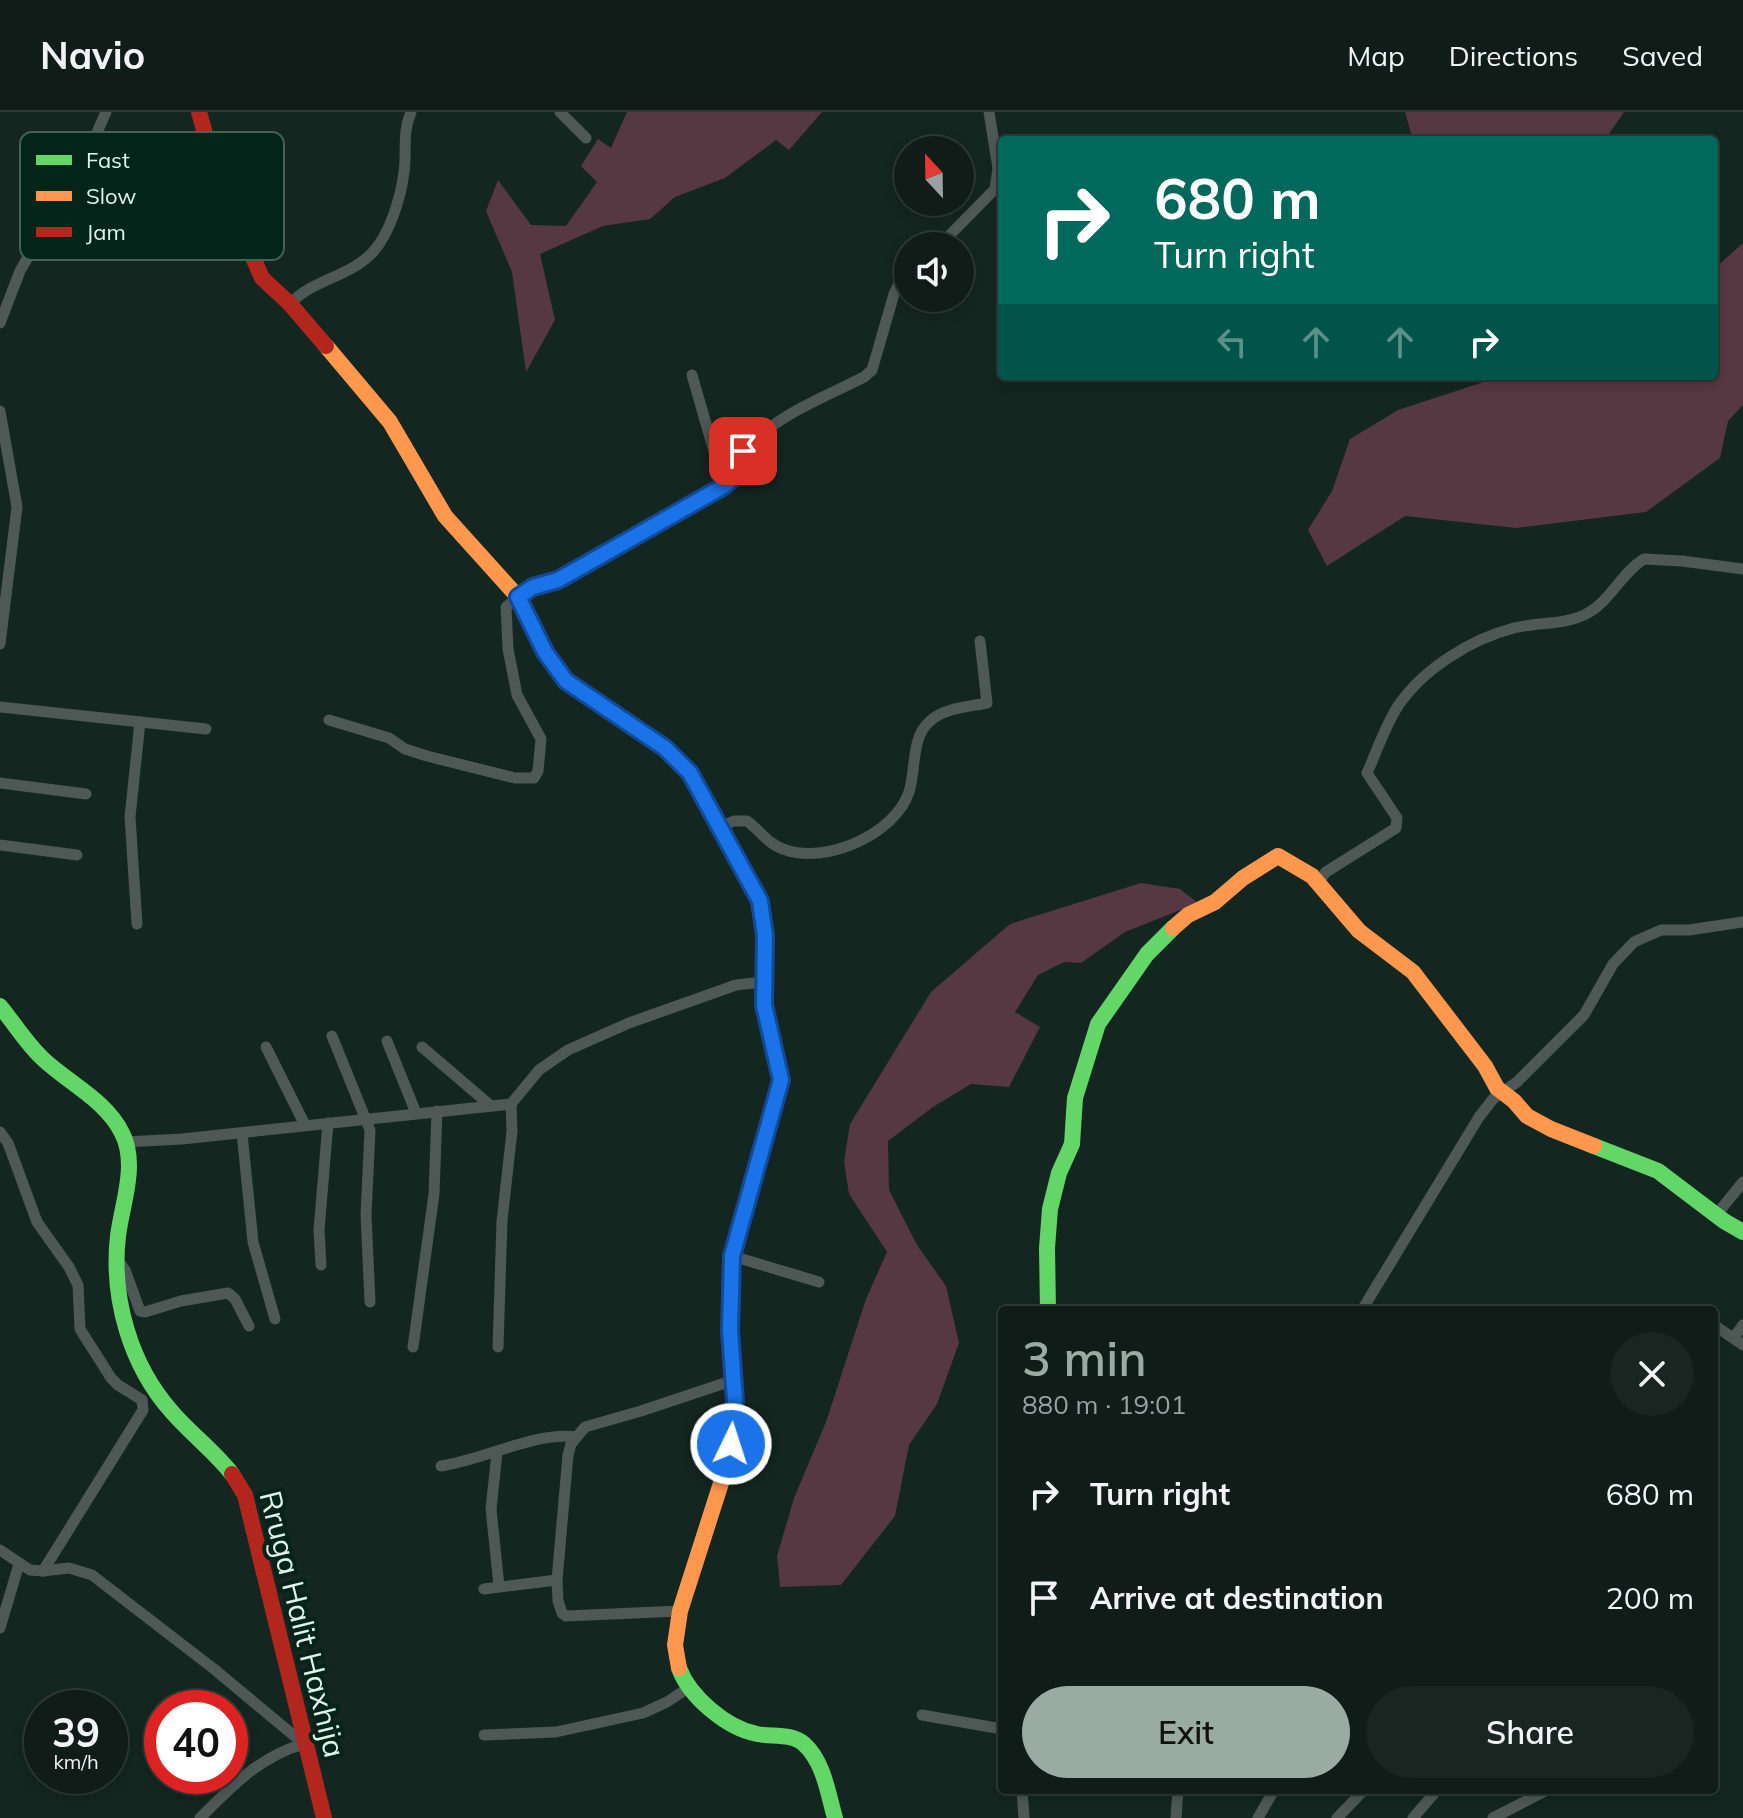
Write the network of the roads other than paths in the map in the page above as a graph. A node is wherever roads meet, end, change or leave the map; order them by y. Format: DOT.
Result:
graph roads {
  1 [pos="106,112"];
  2 [pos="199,112"];
  3 [pos="411,112"];
  4 [pos="560,112"];
  5 [pos="989,112"];
  6 [pos="97,132"];
  7 [pos="205,132"];
  8 [pos="586,138"];
  9 [pos="953,232"];
  10 [pos="26,260"];
  11 [pos="254,260"];
  12 [pos="894,294"];
  13 [pos="290,304"];
  14 [pos="0,323"];
  15 [pos="692,375"];
  16 [pos="0,411"];
  17 [pos="724,486"];
  18 [pos="1743,569"];
  19 [pos="518,597"];
  20 [pos="980,641"];
  21 [pos="0,644"];
  22 [pos="0,707"];
  23 [pos="329,720"];
  24 [pos="140,722"];
  25 [pos="206,729"];
  26 [pos="0,783"];
  27 [pos="86,794"];
  28 [pos="719,827"];
  29 [pos="0,845"];
  30 [pos="77,855"];
  31 [pos="1318,882"];
  32 [pos="1743,922"];
  33 [pos="137,924"];
  34 [pos="763,982"];
  35 [pos="0,1006"];
  36 [pos="332,1036"];
  37 [pos="387,1041"];
  38 [pos="266,1047"];
  39 [pos="422,1047"];
  40 [pos="1502,1093"];
  41 [pos="511,1104"];
  42 [pos="491,1106"];
  43 [pos="437,1111"];
  44 [pos="416,1113"];
  45 [pos="367,1118"];
  46 [pos="328,1123"];
  47 [pos="305,1125"];
  48 [pos="0,1132"];
  49 [pos="242,1133"];
  50 [pos="125,1142"];
  51 [pos="1743,1182"];
  52 [pos="1717,1214"];
  53 [pos="1743,1232"];
  54 [pos="732,1256"];
  55 [pos="117,1258"];
  56 [pos="321,1265"];
  57 [pos="819,1282"];
  58 [pos="370,1302"];
  59 [pos="1048,1306"];
  60 [pos="1364,1306"];
  61 [pos="275,1319"];
  62 [pos="1743,1325"];
  63 [pos="249,1326"];
  64 [pos="1718,1328"];
  65 [pos="1739,1341"];
  66 [pos="413,1347"];
  67 [pos="498,1347"];
  68 [pos="734,1380"];
  69 [pos="152,1385"];
  70 [pos="138,1396"];
  71 [pos="576,1437"];
  72 [pos="497,1453"];
  73 [pos="441,1466"];
  74 [pos="0,1550"];
  75 [pos="19,1564"];
  76 [pos="43,1571"];
  77 [pos="557,1580"];
  78 [pos="499,1586"];
  79 [pos="484,1589"];
  80 [pos="680,1611"];
  81 [pos="0,1628"];
  82 [pos="688,1688"];
  83 [pos="922,1715"];
  84 [pos="998,1728"];
  85 [pos="484,1735"];
  86 [pos="304,1744"];
  87 [pos="1022,1794"];
  88 [pos="1178,1794"];
  89 [pos="1272,1794"];
  90 [pos="1360,1794"];
  91 [pos="1434,1794"];
  92 [pos="1539,1794"];
  93 [pos="200,1818"];
  94 [pos="324,1818"];
  95 [pos="835,1818"];
  96 [pos="1024,1818"];
  97 [pos="1176,1818"];
  98 [pos="1258,1818"];
  99 [pos="1337,1818"];
  100 [pos="1413,1818"];
  101 [pos="1493,1818"];
  1 -- 6 [label="street"];
  2 -- 7 [label="street"];
  3 -- 13 [label="street"];
  4 -- 8 [label="street"];
  5 -- 9 [label="street"];
  10 -- 14 [label="street"];
  11 -- 13 [label="street"];
  12 -- 17 [label="street"];
  13 -- 19 [label="street"];
  15 -- 17 [label="street"];
  16 -- 21 [label="street"];
  17 -- 19 [label="street"];
  18 -- 31 [label="street"];
  19 -- 23 [label="street"];
  19 -- 28 [label="street"];
  20 -- 28 [label="street"];
  22 -- 24 [label="street"];
  24 -- 25 [label="street"];
  24 -- 33 [label="street"];
  26 -- 27 [label="street"];
  28 -- 34 [label="street"];
  29 -- 30 [label="street"];
  31 -- 40 [label="street"];
  31 -- 59 [label="street"];
  32 -- 40 [label="street"];
  34 -- 41 [label="street"];
  34 -- 54 [label="street"];
  35 -- 50 [label="street"];
  36 -- 45 [label="street"];
  37 -- 44 [label="street"];
  38 -- 47 [label="street"];
  39 -- 42 [label="street"];
  40 -- 52 [label="street"];
  40 -- 60 [label="street"];
  41 -- 42 [label="street"];
  41 -- 67 [label="street"];
  42 -- 43 [label="street"];
  43 -- 44 [label="street"];
  43 -- 66 [label="street"];
  44 -- 45 [label="street"];
  45 -- 46 [label="street"];
  45 -- 58 [label="street"];
  46 -- 47 [label="street"];
  46 -- 56 [label="street"];
  47 -- 49 [label="street"];
  48 -- 70 [label="street"];
  49 -- 50 [label="street"];
  49 -- 61 [label="street"];
  50 -- 55 [label="street, Rruga Halit Haxhija"];
  51 -- 52 [label="street"];
  52 -- 53 [label="street"];
  54 -- 57 [label="street"];
  54 -- 68 [label="street"];
  55 -- 63 [label="street"];
  55 -- 69 [label="street, Rruga Halit Haxhija"];
  62 -- 65 [label="street"];
  64 -- 65 [label="street"];
  68 -- 71 [label="street"];
  68 -- 80 [label="street"];
  69 -- 70 [label="street"];
  69 -- 86 [label="street, Rruga Halit Haxhija"];
  70 -- 76 [label="street"];
  71 -- 72 [label="street"];
  71 -- 77 [label="street"];
  72 -- 73 [label="street"];
  72 -- 78 [label="street"];
  74 -- 75 [label="street"];
  75 -- 76 [label="street"];
  75 -- 81 [label="street"];
  76 -- 86 [label="street"];
  77 -- 78 [label="street"];
  77 -- 80 [label="street"];
  78 -- 79 [label="street"];
  80 -- 82 [label="street"];
  82 -- 85 [label="street"];
  82 -- 95 [label="street"];
  83 -- 84 [label="street"];
  86 -- 93 [label="street"];
  86 -- 94 [label="street, Rruga Halit Haxhija"];
  87 -- 96 [label="street"];
  88 -- 97 [label="street"];
  89 -- 98 [label="street"];
  90 -- 99 [label="street"];
  91 -- 100 [label="street"];
  92 -- 101 [label="street"];
}
